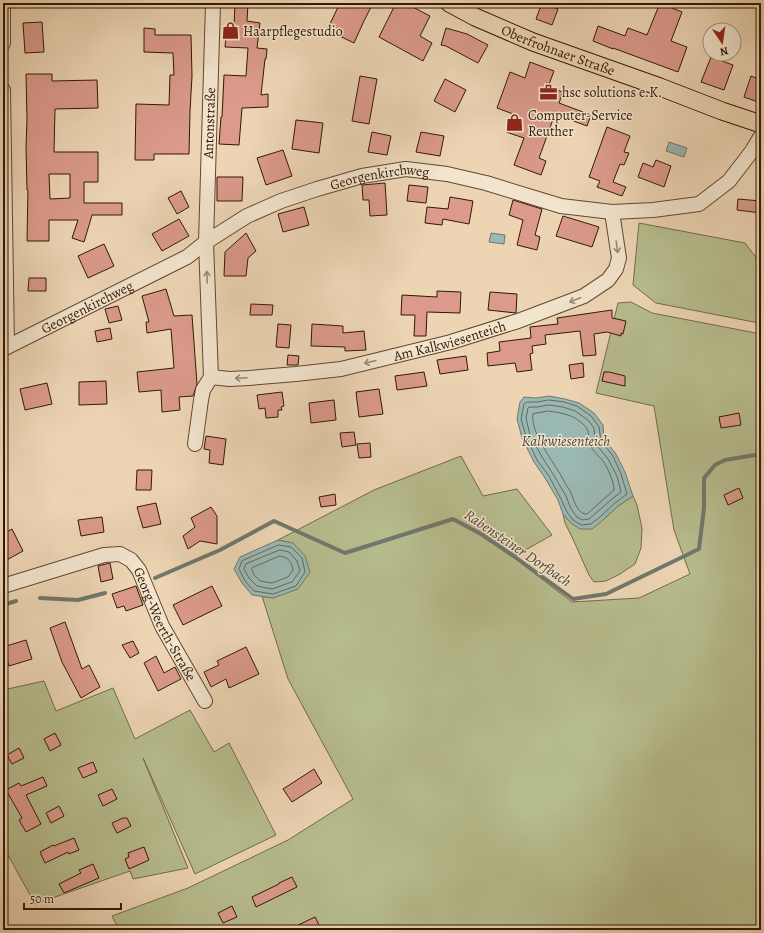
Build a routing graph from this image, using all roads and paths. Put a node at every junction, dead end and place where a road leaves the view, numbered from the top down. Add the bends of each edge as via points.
1 (3, 3) edge
2 (213, 3) edge
3 (449, 3) edge
4 (3, 43) edge
5 (3, 90) edge
6 (761, 124) edge
7 (761, 136) edge
8 (612, 212) junction
9 (206, 242) junction
10 (5, 348) edge
11 (211, 377) junction
12 (195, 444) dead end
13 (3, 586) edge
14 (205, 701) dead end

1 - 4 street
2 - 9 street, Antonstraße
3 - 6 main road, Oberfrohnaer Straße via 533,42
5 - 10 street
7 - 8 street, Georgenkirchweg via 730,181 699,204
8 - 9 street, Georgenkirchweg via 561,206 453,175 406,169 362,176 281,201 247,216
8 -> 11 street, Am Kalkwiesenteich via 619,258 616,269 608,280 584,296 518,321 341,369 249,378
9 - 10 street, Georgenkirchweg via 187,257
11 -> 9 street
11 - 12 street via 203,390
13 - 14 street, Georg-Weerth-Straße via 104,555 120,554 140,570 162,626

